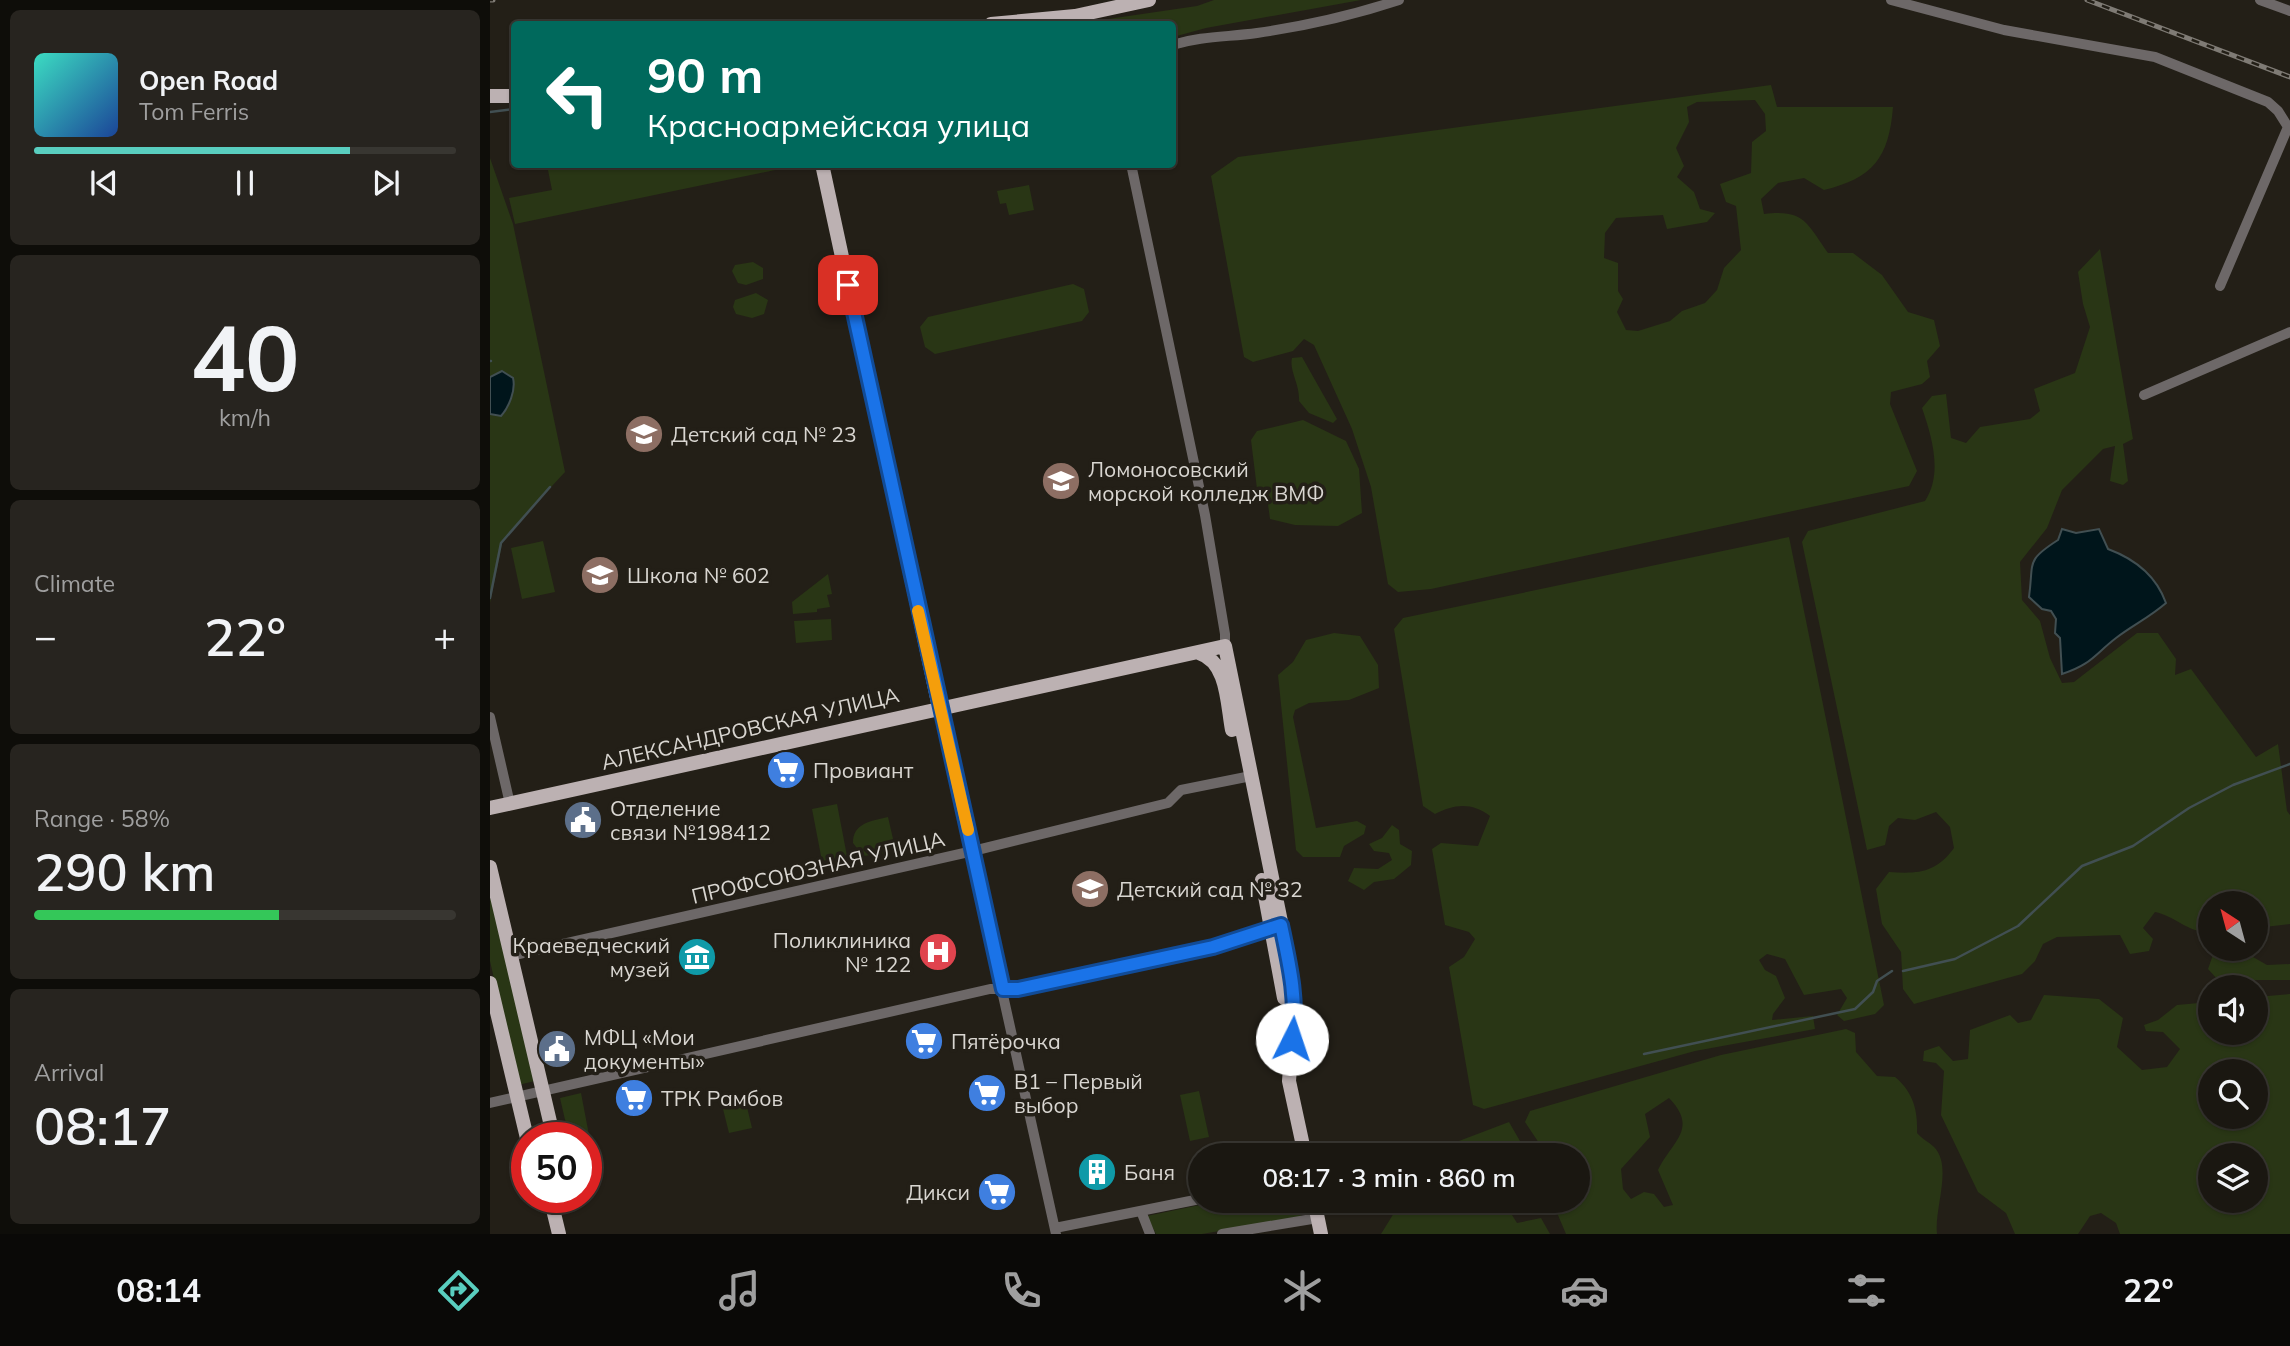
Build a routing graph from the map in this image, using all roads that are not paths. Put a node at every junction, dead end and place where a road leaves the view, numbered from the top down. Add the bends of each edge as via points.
1 (1149, 0) edge
2 (1399, 0) edge
3 (1891, 0) edge
4 (2260, 0) edge
5 (2290, 11) edge
6 (1022, 21) edge
7 (1176, 44) edge
8 (490, 88) edge
9 (511, 88) edge
10 (490, 96) edge
11 (511, 96) edge
12 (2289, 129) edge
13 (823, 168) edge
14 (1132, 168) edge
15 (2220, 286) dead end
16 (2290, 332) edge
17 (2144, 395) dead end
18 (1225, 646) junction
19 (1199, 653) junction
20 (1213, 660) junction
21 (939, 707) junction
22 (490, 717) edge
23 (1247, 777) junction
24 (510, 804) junction
25 (490, 808) edge
26 (973, 851) junction
27 (490, 867) edge
28 (1276, 927) junction
29 (510, 956) junction
30 (490, 983) edge
31 (1003, 989) junction
32 (542, 1091) junction
33 (516, 1097) junction
34 (490, 1103) edge
35 (523, 1122) edge
36 (547, 1122) edge
37 (1297, 1143) edge
38 (1302, 1143) edge
39 (1188, 1201) edge
40 (1141, 1211) junction
41 (554, 1213) edge
42 (1312, 1213) edge
43 (1314, 1213) edge
44 (1314, 1218) junction
45 (1055, 1231) edge
46 (559, 1234) edge
47 (1150, 1234) edge
48 (1222, 1234) edge
49 (1314, 1234) edge
50 (1321, 1234) edge

1 - 6 main road via 1075,16
2 - 7 street via 1299,25
3 - 12 street via 2004,30 2155,57 2268,103
4 - 5 street
8 - 9 main road
10 - 11 main road
12 - 15 street
13 - 21 main road
14 - 18 street via 1205,515
16 - 17 street
18 - 19 main road, АЛЕКСАНДРОВСКАЯ УЛИЦА
18 - 20 street
18 - 23 main road
19 - 20 main road
19 - 21 main road, АЛЕКСАНДРОВСКАЯ УЛИЦА
20 - 23 main road
21 - 24 main road, АЛЕКСАНДРОВСКАЯ УЛИЦА
21 - 26 street
22 - 24 street
23 - 26 street, ПРОФСОЮЗНАЯ УЛИЦА via 1181,790 1168,803
23 - 28 main road
24 - 25 main road, АЛЕКСАНДРОВСКАЯ УЛИЦА
26 - 29 street, ПРОФСОЮЗНАЯ УЛИЦА
26 - 31 street
27 - 29 main road
28 - 31 street via 1213,947
28 - 37 main road via 1285,1008 1282,1071
28 - 38 main road via 1294,1003 1289,1081
29 - 32 main road
30 - 33 main road
31 - 32 street
31 - 45 street
32 - 33 street
32 - 36 main road
33 - 34 street
33 - 35 main road
39 - 40 street
40 - 45 street
40 - 47 street
41 - 46 main road
42 - 44 main road
43 - 44 main road
44 - 48 street
44 - 49 main road
44 - 50 main road

